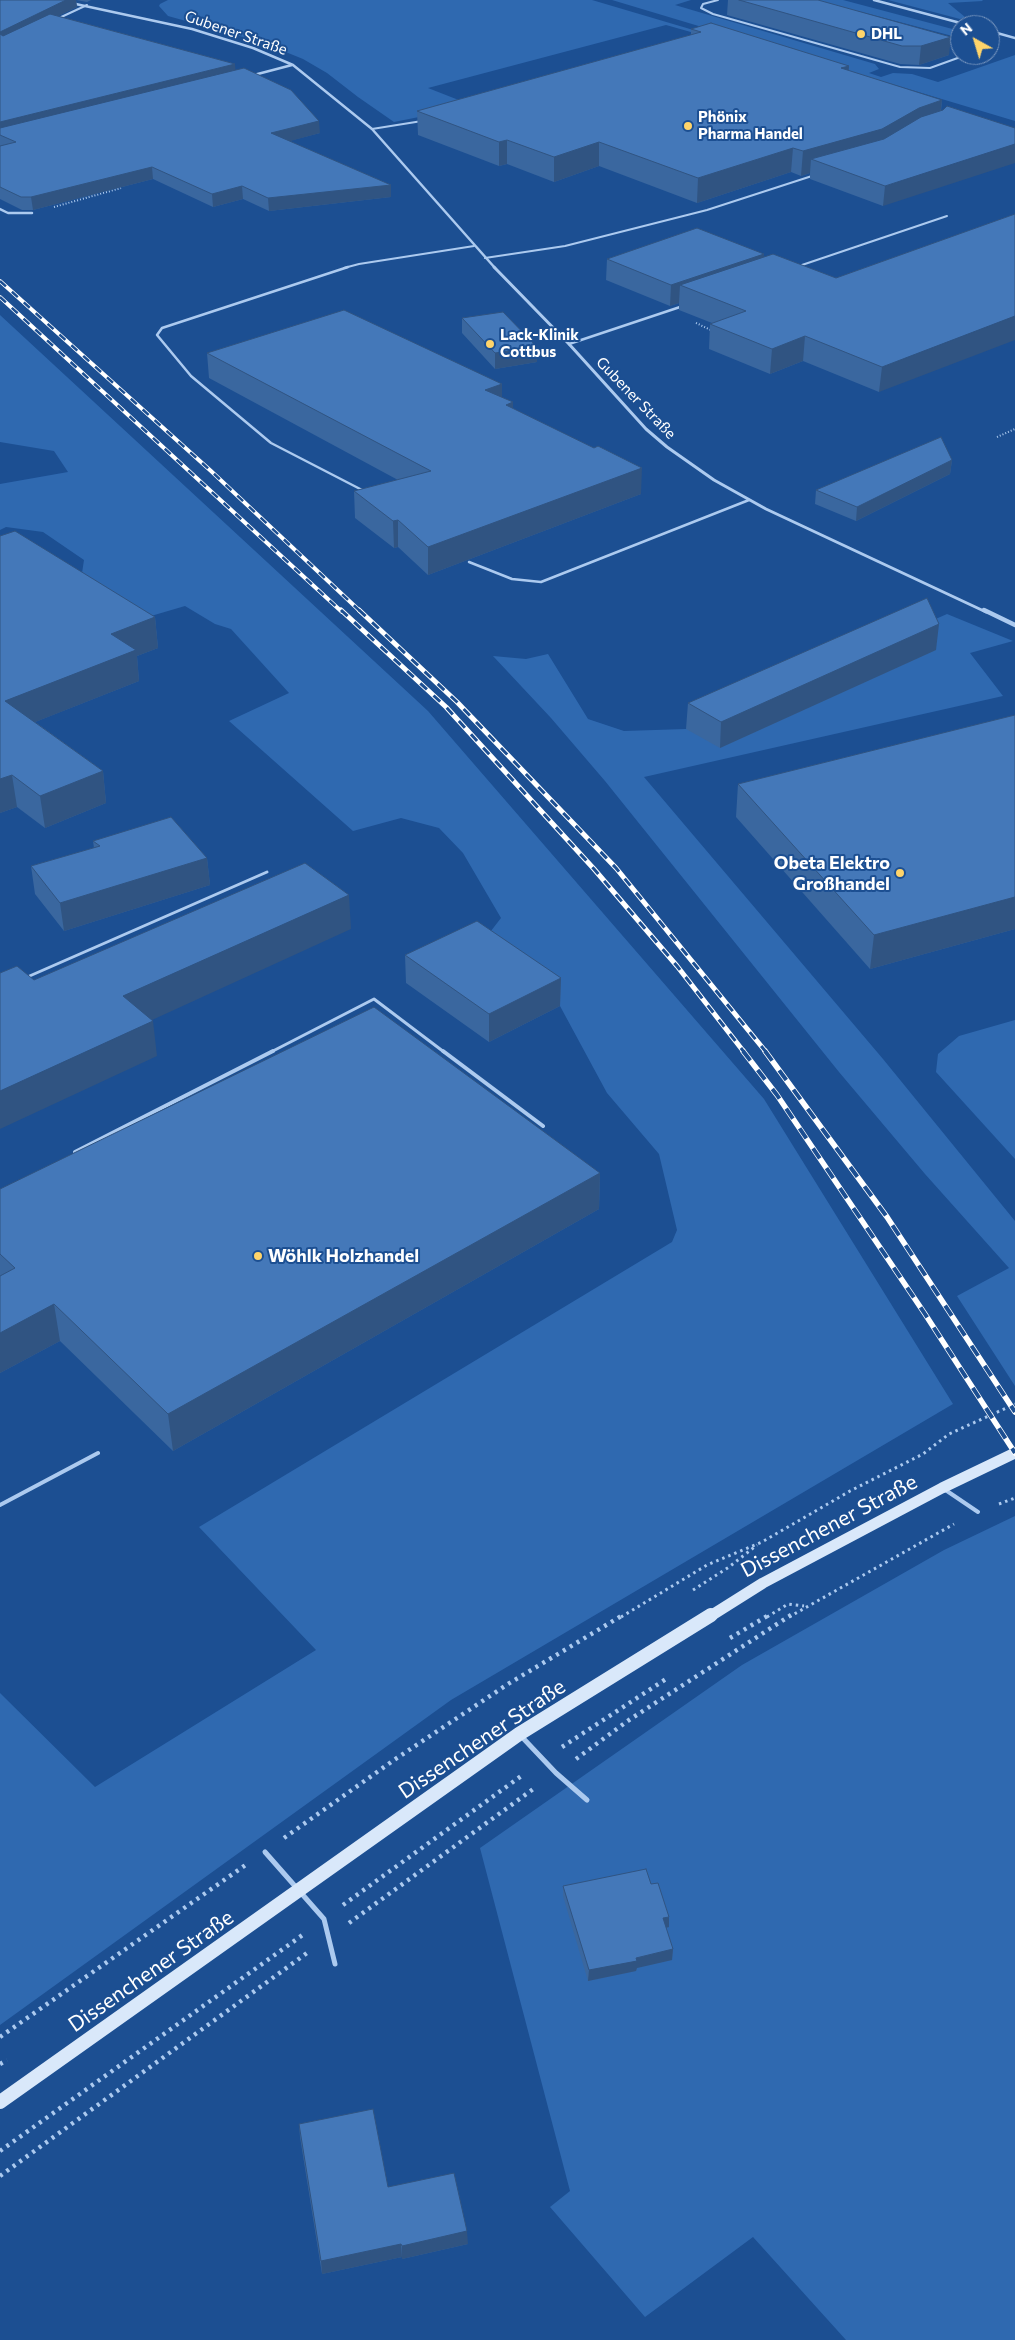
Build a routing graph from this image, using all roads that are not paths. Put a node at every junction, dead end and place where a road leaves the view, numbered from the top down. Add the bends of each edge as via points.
1 (718, 0) edge
2 (874, 0) edge
3 (70, 2) dead end
4 (87, 5) junction
5 (950, 20) edge
6 (53, 21) edge
7 (1000, 34) edge
8 (942, 37) edge
9 (1015, 38) edge
10 (950, 39) edge
11 (950, 61) edge
12 (293, 65) junction
13 (246, 76) edge
14 (430, 120) dead end
15 (372, 129) junction
16 (820, 173) edge
17 (0, 209) edge
18 (32, 213) edge
19 (948, 216) dead end
20 (474, 246) junction
21 (485, 258) junction
22 (798, 267) edge
23 (686, 305) edge
24 (570, 344) junction
25 (372, 496) edge
26 (750, 500) junction
27 (469, 562) edge
28 (1015, 625) edge
29 (266, 872) dead end
30 (18, 982) edge
31 (543, 1126) dead end
32 (70, 1155) edge
33 (98, 1453) dead end
34 (1015, 1453) edge
35 (942, 1488) junction
36 (0, 1505) edge
37 (978, 1512) road end
38 (519, 1734) junction
39 (587, 1800) dead end
40 (265, 1852) road end
41 (300, 1890) junction
42 (335, 1964) dead end
43 (0, 2102) edge

1 - 11 lane via 703,4 701,8 900,67 930,68
2 - 5 street
3 - 4 street, Gubener Straße
4 - 6 lane
4 - 12 street, Gubener Straße via 192,29 253,48
7 - 9 street
8 - 10 lane
12 - 13 street, Gubener Straße
12 - 15 street, Gubener Straße
14 - 15 lane
15 - 20 street, Gubener Straße
16 - 21 lane via 708,210 565,246
17 - 18 street via 8,213
19 - 22 lane
20 - 21 street, Gubener Straße
20 - 25 lane via 359,264 326,273 162,328 157,335 191,376 271,443
21 - 24 street, Gubener Straße
23 - 24 lane
24 - 26 street, Gubener Straße via 646,429 714,480
26 - 27 lane via 541,582 512,579
26 - 28 street, Gubener Straße
29 - 30 lane
31 - 32 lane via 374,999
33 - 36 lane
34 - 35 main road, Dissenchener Straße
35 - 37 lane
35 - 38 main road, Dissenchener Straße via 763,1583
38 - 39 lane
38 - 41 main road, Dissenchener Straße
40 - 41 lane
41 - 42 lane via 324,1919
41 - 43 main road, Dissenchener Straße

